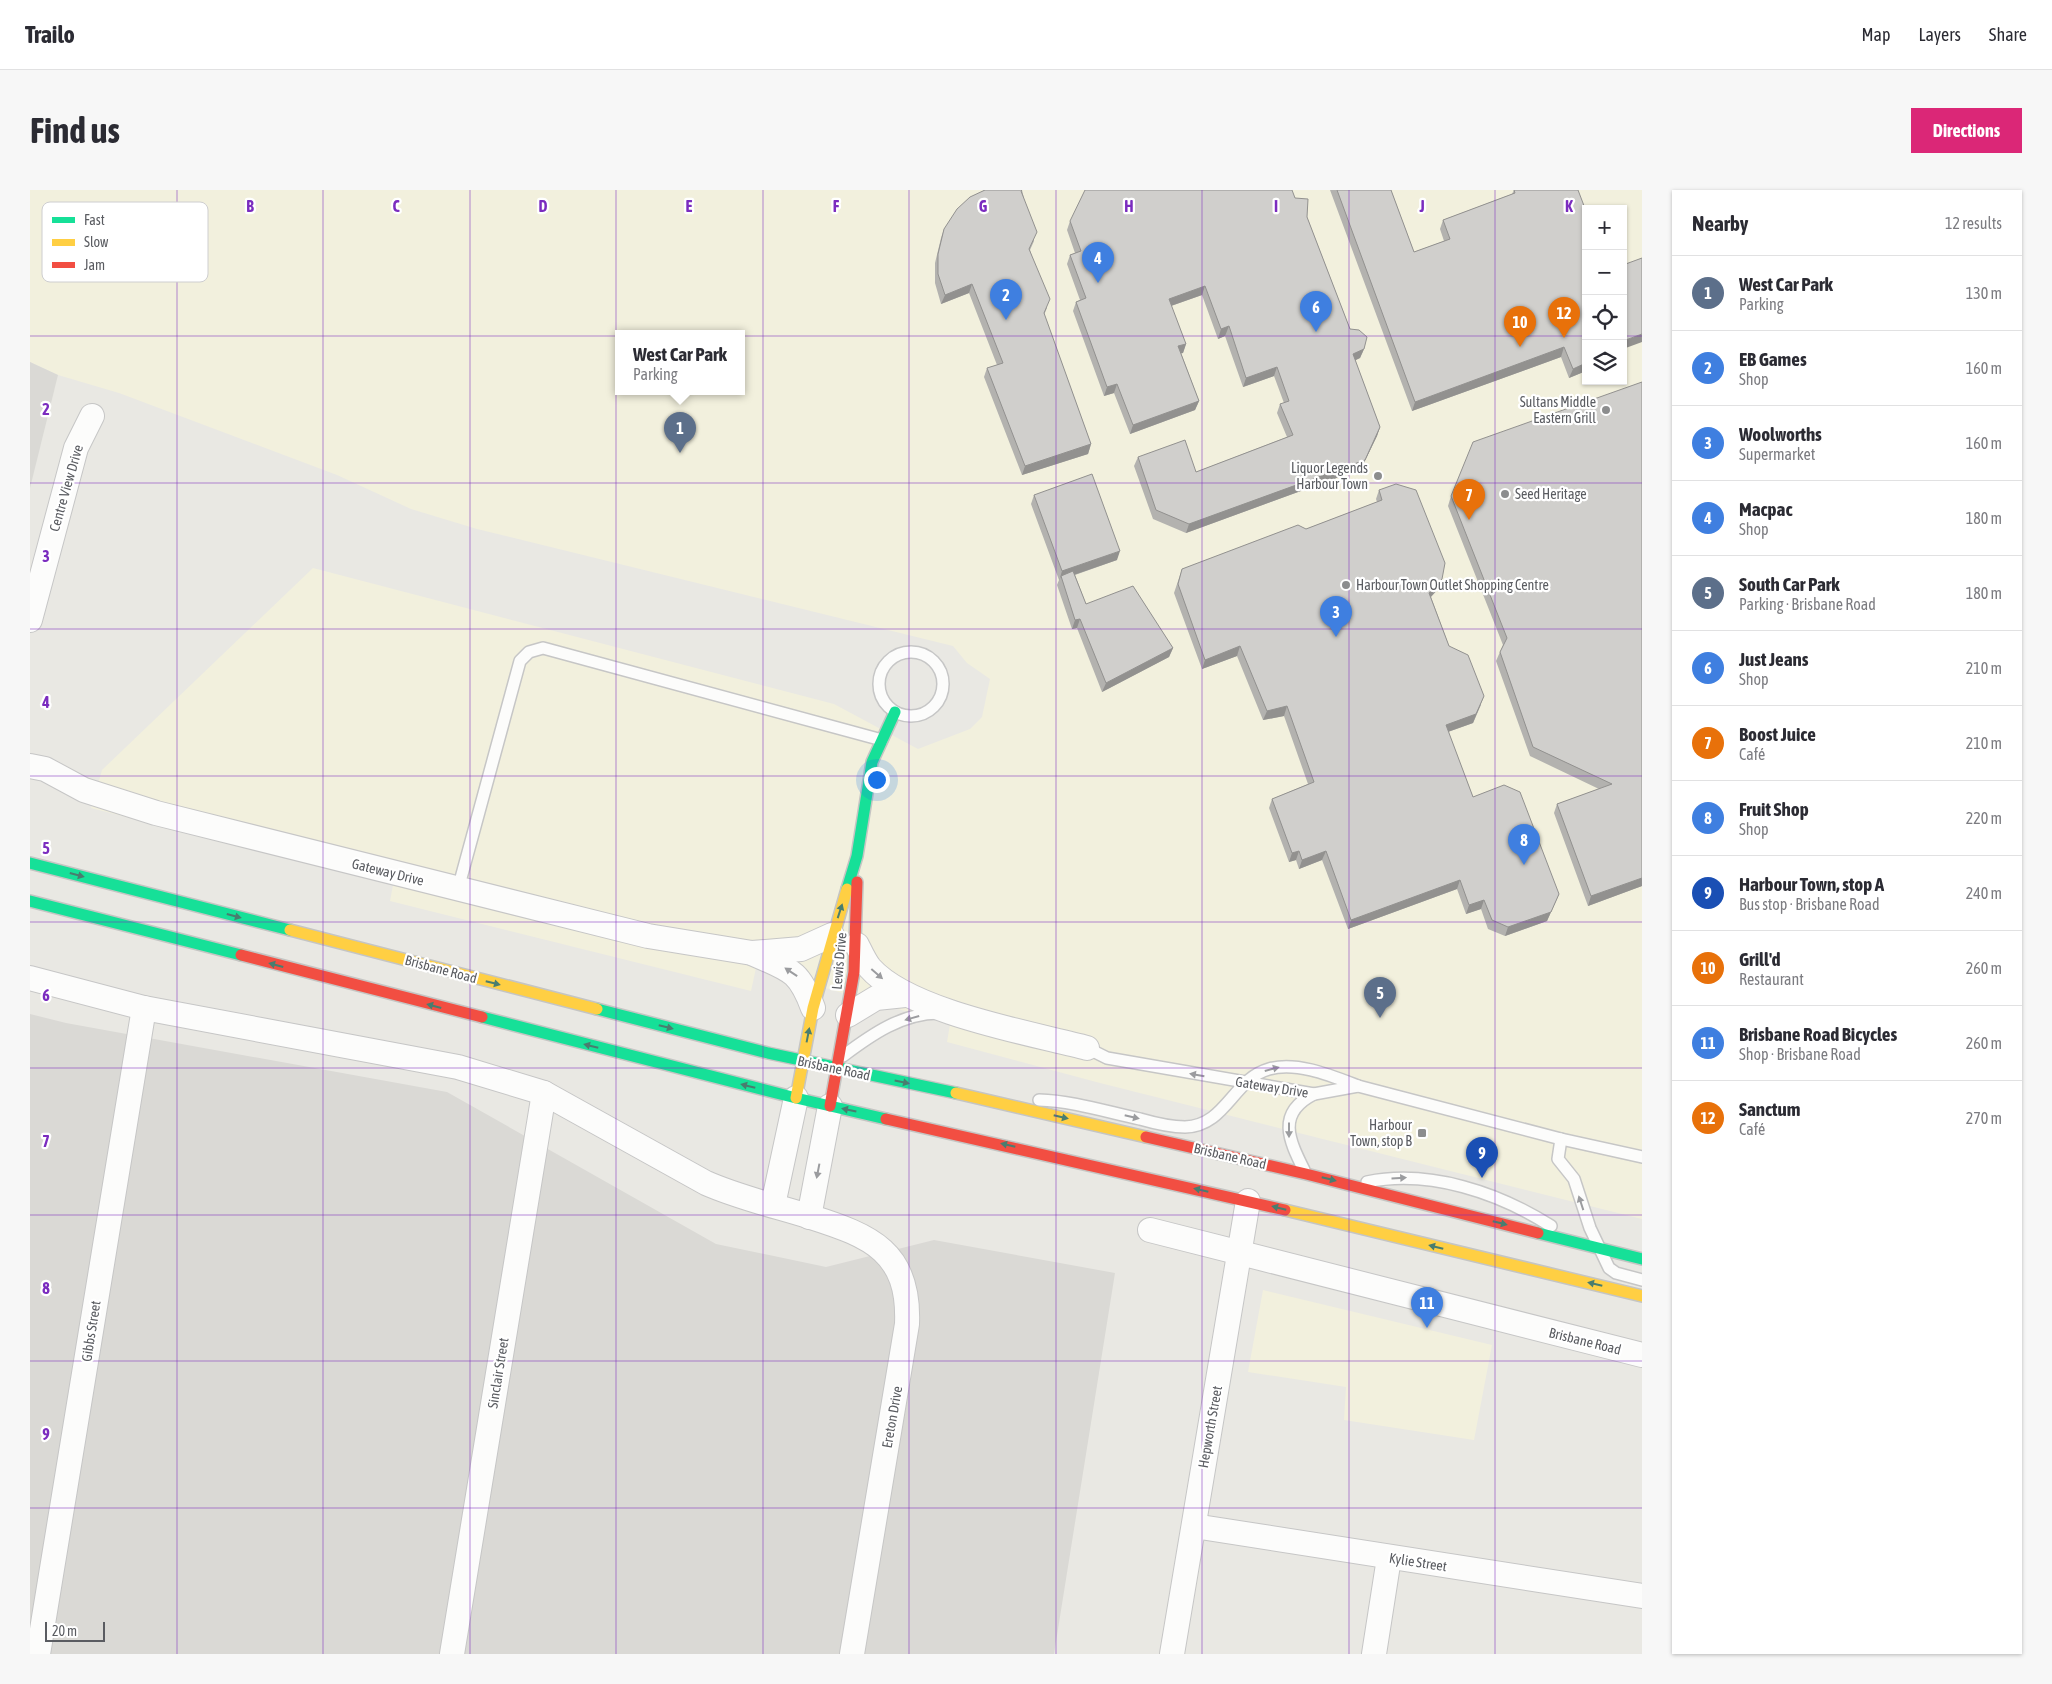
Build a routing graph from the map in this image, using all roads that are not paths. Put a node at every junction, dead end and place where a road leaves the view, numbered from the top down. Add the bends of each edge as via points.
1 (92, 416) dead end
2 (30, 620) edge
3 (895, 712) junction
4 (882, 740) junction
5 (30, 766) edge
6 (857, 856) junction
7 (30, 863) edge
8 (458, 889) junction
9 (30, 901) edge
10 (832, 935) junction
11 (857, 945) junction
12 (752, 953) junction
13 (30, 978) edge
14 (906, 995) junction
15 (144, 1008) junction
16 (813, 1008) junction
17 (848, 1014) junction
18 (960, 1014) junction
19 (1087, 1048) joint
20 (803, 1061) junction
21 (838, 1064) junction
22 (1245, 1084) junction
23 (1358, 1086) junction
24 (544, 1093) junction
25 (1314, 1094) junction
26 (796, 1098) junction
27 (997, 1102) junction
28 (830, 1106) junction
29 (1562, 1139) junction
30 (1642, 1157) edge
31 (1306, 1174) junction
32 (1351, 1185) junction
33 (1248, 1200) junction
34 (773, 1205) junction
35 (817, 1219) junction
36 (1150, 1230) dead end
37 (1575, 1242) junction
38 (1599, 1248) junction
39 (1240, 1252) junction
40 (1642, 1259) edge
41 (1642, 1280) edge
42 (1642, 1296) edge
43 (1642, 1354) edge
44 (1194, 1526) junction
45 (1389, 1558) junction
46 (1642, 1596) edge
47 (38, 1654) edge
48 (452, 1654) edge
49 (852, 1654) edge
50 (1172, 1654) edge
51 (1374, 1654) edge

1 - 2 street, Centre View Drive via 76,448
3 - 3 lane via 882,699 879,690 881,672 899,655 914,653 928,657 941,674 943,688 940,696 929,710 921,714
3 - 4 main road, Lewis Drive
4 - 6 main road, Lewis Drive via 872,762
4 - 8 lane via 543,648 529,652 520,661
5 - 8 street, Gateway Drive via 45,769 84,790 156,813
10 -> 6 main road, Lewis Drive
6 - 11 main road, Lewis Drive
7 -> 20 main road, Brisbane Road
8 - 12 street, Gateway Drive via 648,936
26 -> 9 main road
10 - 12 street, Gateway Drive via 801,949
10 - 16 main road, Lewis Drive
11 -> 14 street, Gateway Drive via 870,967
11 - 17 main road, Lewis Drive
16 -> 12 street, Gateway Drive via 800,978 792,971
13 - 15 street
14 - 17 street, Gateway Drive via 876,998
14 - 18 street, Gateway Drive
15 - 24 street via 458,1067
15 - 47 street, Gibbs Street
20 -> 16 main road, Lewis Drive
17 - 21 main road, Lewis Drive
18 - 19 street, Gateway Drive
18 -> 21 lane via 925,1014 894,1023
22 -> 19 lane, Gateway Drive via 1107,1058
20 - 21 main road, Brisbane Road
20 - 26 main road, Lewis Drive
21 -> 27 main road, Brisbane Road
21 - 28 main road, Lewis Drive
22 -> 23 lane via 1268,1069 1290,1066
22 - 25 lane, Gateway Drive
27 -> 22 lane via 1069,1103 1186,1127 1201,1125 1214,1118
23 - 25 lane, Gateway Drive
23 - 29 lane, Gateway Drive
24 - 34 street via 706,1183 731,1194
24 - 48 street, Sinclair Street
25 -> 31 lane via 1296,1106 1288,1126 1292,1147
26 - 28 main road
26 - 34 street
27 -> 31 main road, Brisbane Road
33 -> 28 main road
28 -> 35 street
29 - 30 lane, Gateway Drive
38 -> 29 lane via 1574,1179 1558,1159
31 -> 32 main road, Brisbane Road
32 -> 37 main road, Brisbane Road
32 -> 37 lane via 1406,1177 1445,1183 1520,1208
33 - 39 street, Hepworth Street
42 -> 33 main road
34 - 35 street
35 - 49 street, Ereton Drive via 854,1231 882,1249 901,1277 907,1295 907,1324
36 - 39 street, Brisbane Road
37 - 38 main road, Brisbane Road
38 - 40 main road, Brisbane Road
38 - 41 lane via 1609,1268
39 - 43 street, Brisbane Road
39 - 44 street, Hepworth Street
44 - 45 street, Kylie Street
44 - 50 street, Hepworth Street
45 - 46 street, Kylie Street
45 - 51 street

